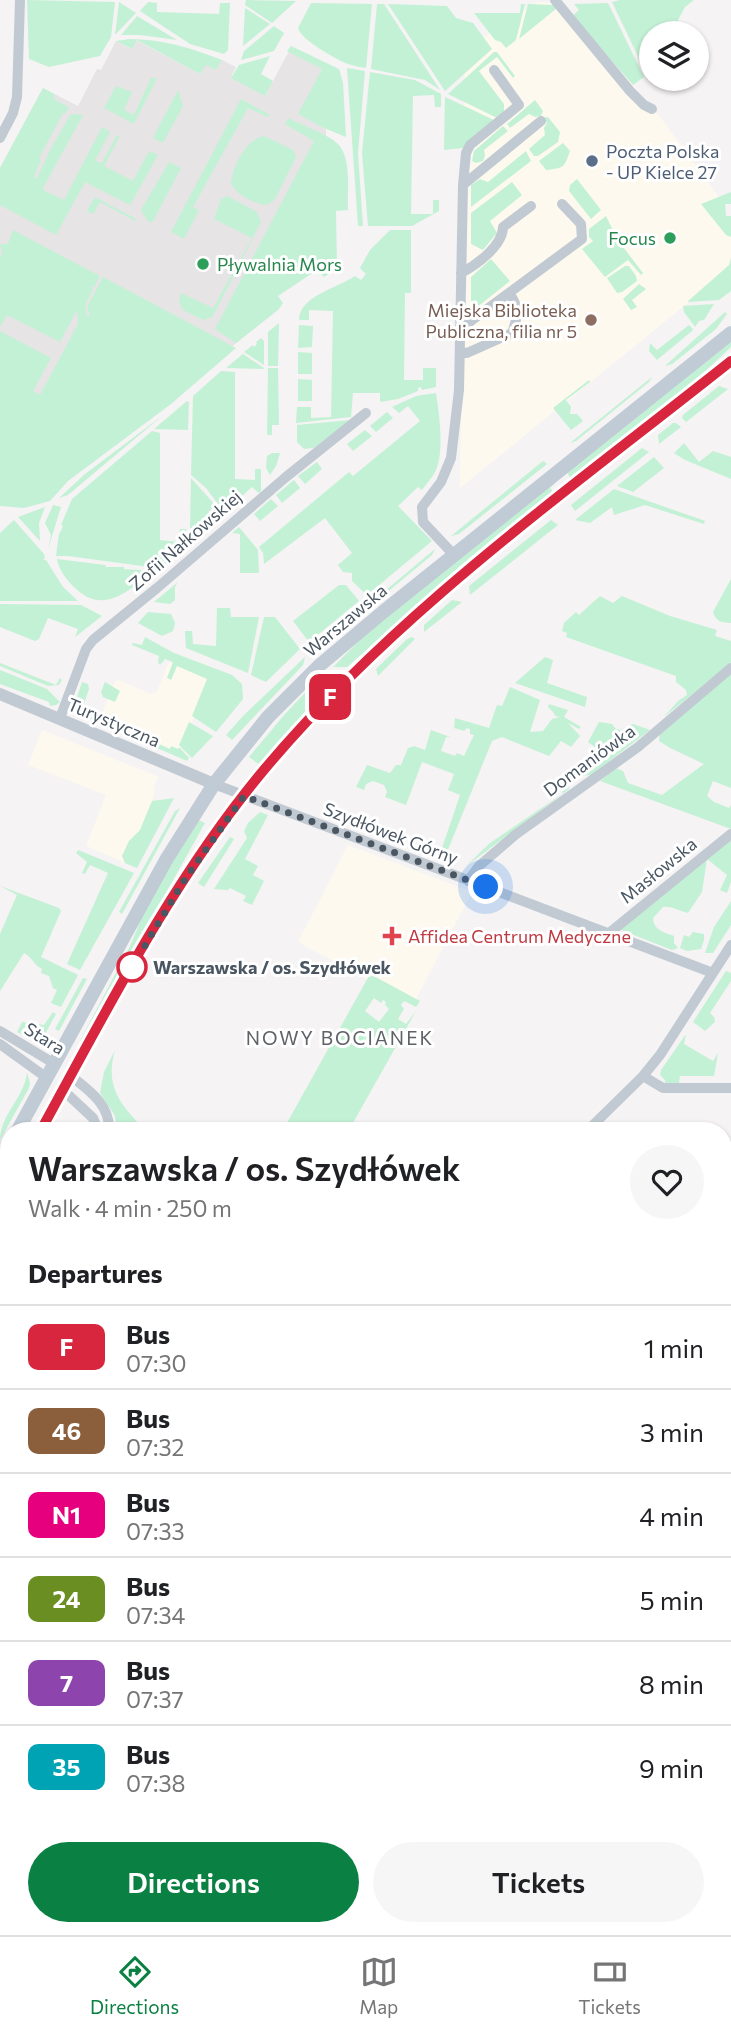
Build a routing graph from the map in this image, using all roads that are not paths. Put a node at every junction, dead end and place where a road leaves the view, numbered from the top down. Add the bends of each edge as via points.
1 (20, 0) edge
2 (555, 0) edge
3 (494, 70) dead end
4 (652, 109) dead end
5 (541, 121) dead end
6 (0, 138) edge
7 (463, 185) junction
8 (562, 204) dead end
9 (531, 206) dead end
10 (461, 272) junction
11 (509, 293) junction
12 (460, 329) junction
13 (731, 333) edge
14 (460, 352) junction
15 (731, 361) edge
16 (366, 414) dead end
17 (454, 555) junction
18 (731, 668) edge
19 (0, 694) edge
20 (60, 718) junction
21 (214, 783) junction
22 (244, 796) junction
23 (731, 834) edge
24 (468, 881) junction
25 (608, 934) junction
26 (731, 945) edge
27 (713, 973) junction
28 (0, 1031) edge
29 (0, 1044) edge
30 (55, 1064) junction
31 (71, 1076) junction
32 (643, 1076) junction
33 (47, 1078) junction
34 (731, 1088) edge
35 (63, 1090) junction
36 (22, 1122) edge
37 (45, 1122) edge
38 (94, 1122) edge
39 (109, 1122) edge
40 (596, 1122) edge

1 - 6 street via 17,97
2 - 4 street via 630,91
3 - 7 street via 519,105 470,145
5 - 7 street
7 - 10 street
8 - 11 street via 580,224 582,239
9 - 10 street via 503,227 503,235 486,254
10 - 12 street
11 - 12 street
11 - 14 street via 519,313 512,333
12 - 14 street
13 - 17 main road, Warszawska
14 - 17 street via 451,458 441,482 422,507 424,522
15 - 22 main road via 405,625 326,702
16 - 20 street, Zofii Nałkowskiej via 93,640
17 - 21 main road, Warszawska via 320,665 268,717
18 - 24 street, Domaniówka via 638,747 515,835
19 - 20 street, Turystyczna
20 - 21 street, Turystyczna
21 - 22 street, Szydłówek Górny
21 - 30 main road, Warszawska via 166,860
22 - 24 street, Szydłówek Górny
22 - 31 main road via 185,879
23 - 25 street, Masłowska
24 - 25 street, Szydłówek Górny
25 - 27 street, Szydłówek Górny
26 - 27 street
27 - 32 street
28 - 30 street, Stara
29 - 33 street, Stara
30 - 31 street, Stara
30 - 33 main road, Warszawska
31 - 35 main road
31 - 39 street via 101,1102
32 - 34 street via 666,1088
32 - 40 street
33 - 35 street
33 - 36 main road, Warszawska
35 - 37 main road
35 - 38 street

